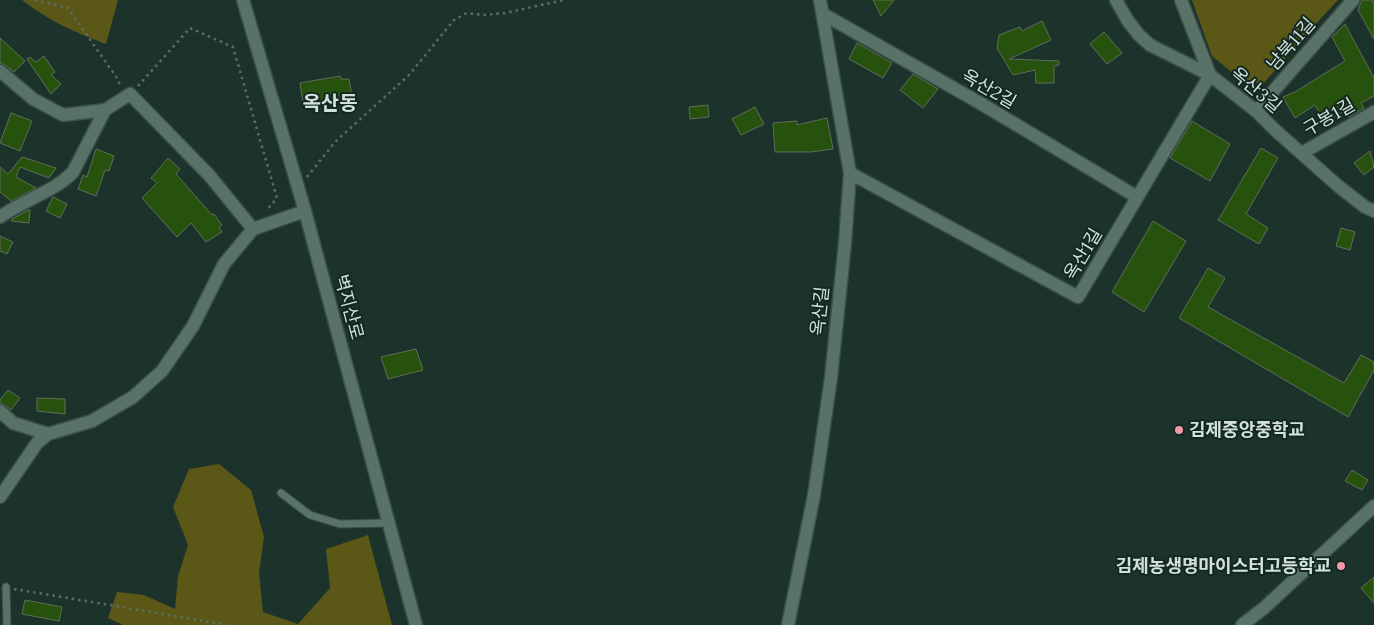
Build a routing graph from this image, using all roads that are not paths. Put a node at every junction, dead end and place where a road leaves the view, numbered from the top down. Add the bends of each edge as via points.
1 (243, 0) edge
2 (820, 0) edge
3 (1116, 0) edge
4 (1181, 0) edge
5 (1352, 0) edge
6 (822, 14) junction
7 (0, 71) edge
8 (1210, 75) junction
9 (105, 110) junction
10 (1256, 110) junction
11 (1374, 112) edge
12 (1302, 153) junction
13 (850, 173) junction
14 (1137, 197) junction
15 (305, 211) junction
16 (1374, 211) edge
17 (0, 217) edge
18 (253, 229) junction
19 (0, 411) edge
20 (48, 434) junction
21 (281, 493) dead end
22 (0, 497) edge
23 (1374, 506) edge
24 (389, 523) junction
25 (6, 587) road end
26 (7, 625) edge
27 (416, 625) edge
28 (788, 625) edge
29 (1243, 625) edge

1 - 15 street, 벽지산로
2 - 6 street, 옥산길
3 - 8 street, 옥산3길 via 1128,22 1150,45
4 - 8 street
5 - 10 street, 남북11길
6 - 13 street, 옥산길
6 - 14 street, 옥산2길
7 - 9 street via 33,99 63,115
8 - 10 street, 옥산3길
8 - 14 street, 옥산1길
9 - 17 street via 67,179
9 - 18 street via 125,97 209,174
10 - 12 street, 옥산3길
11 - 12 street, 구봉1길
12 - 16 street, 옥산3길 via 1351,196
13 - 14 street, 옥산1길 via 1078,297
13 - 28 street, 옥산길 via 827,407 814,495
15 - 18 street
15 - 24 street, 벽지산로
18 - 20 street via 224,264 193,326 162,372 133,397 92,421
19 - 20 street via 13,423
20 - 22 street via 37,443
21 - 24 lane via 310,515 340,524
23 - 29 street
24 - 27 street, 벽지산로
25 - 26 lane

